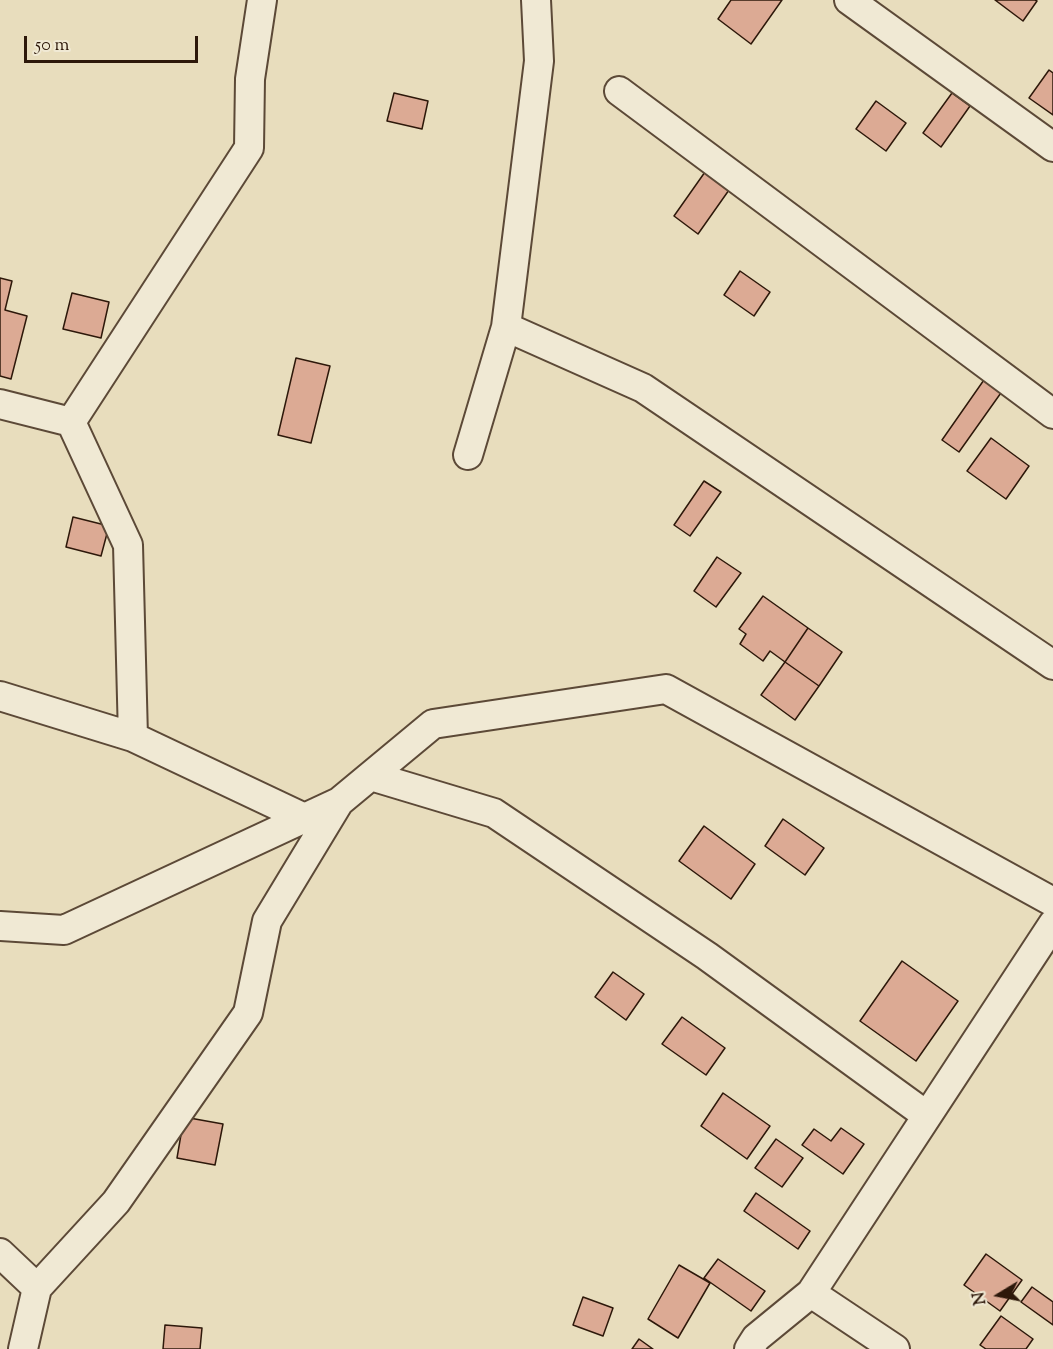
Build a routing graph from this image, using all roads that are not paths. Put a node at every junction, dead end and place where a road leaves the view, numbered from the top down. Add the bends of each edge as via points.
1 (262, 0) edge
2 (536, 0) edge
3 (849, 0) edge
4 (619, 91) dead end
5 (1053, 147) edge
6 (506, 327) junction
7 (0, 404) edge
8 (1053, 414) edge
9 (71, 422) junction
10 (468, 455) dead end
11 (1053, 665) edge
12 (0, 696) edge
13 (133, 737) junction
14 (370, 776) junction
15 (314, 823) junction
16 (1053, 902) edge
17 (1053, 924) edge
18 (0, 926) edge
19 (926, 1115) junction
20 (0, 1253) edge
21 (37, 1288) junction
22 (811, 1293) junction
23 (22, 1349) edge
24 (749, 1349) edge
25 (895, 1349) edge

1 - 9 street via 250,79 249,148
2 - 6 street via 539,61
3 - 5 street
4 - 8 street
6 - 10 street
6 - 11 street via 643,388
7 - 9 street
9 - 13 street via 128,545
12 - 13 street
13 - 15 street
14 - 15 street
14 - 16 street via 433,724 666,689
14 - 19 street via 494,813 707,956
15 - 18 street via 64,930
15 - 21 street via 267,921 248,1012 116,1202
17 - 19 street
19 - 22 street
20 - 21 street
21 - 23 street
22 - 24 street via 756,1338
22 - 25 street

